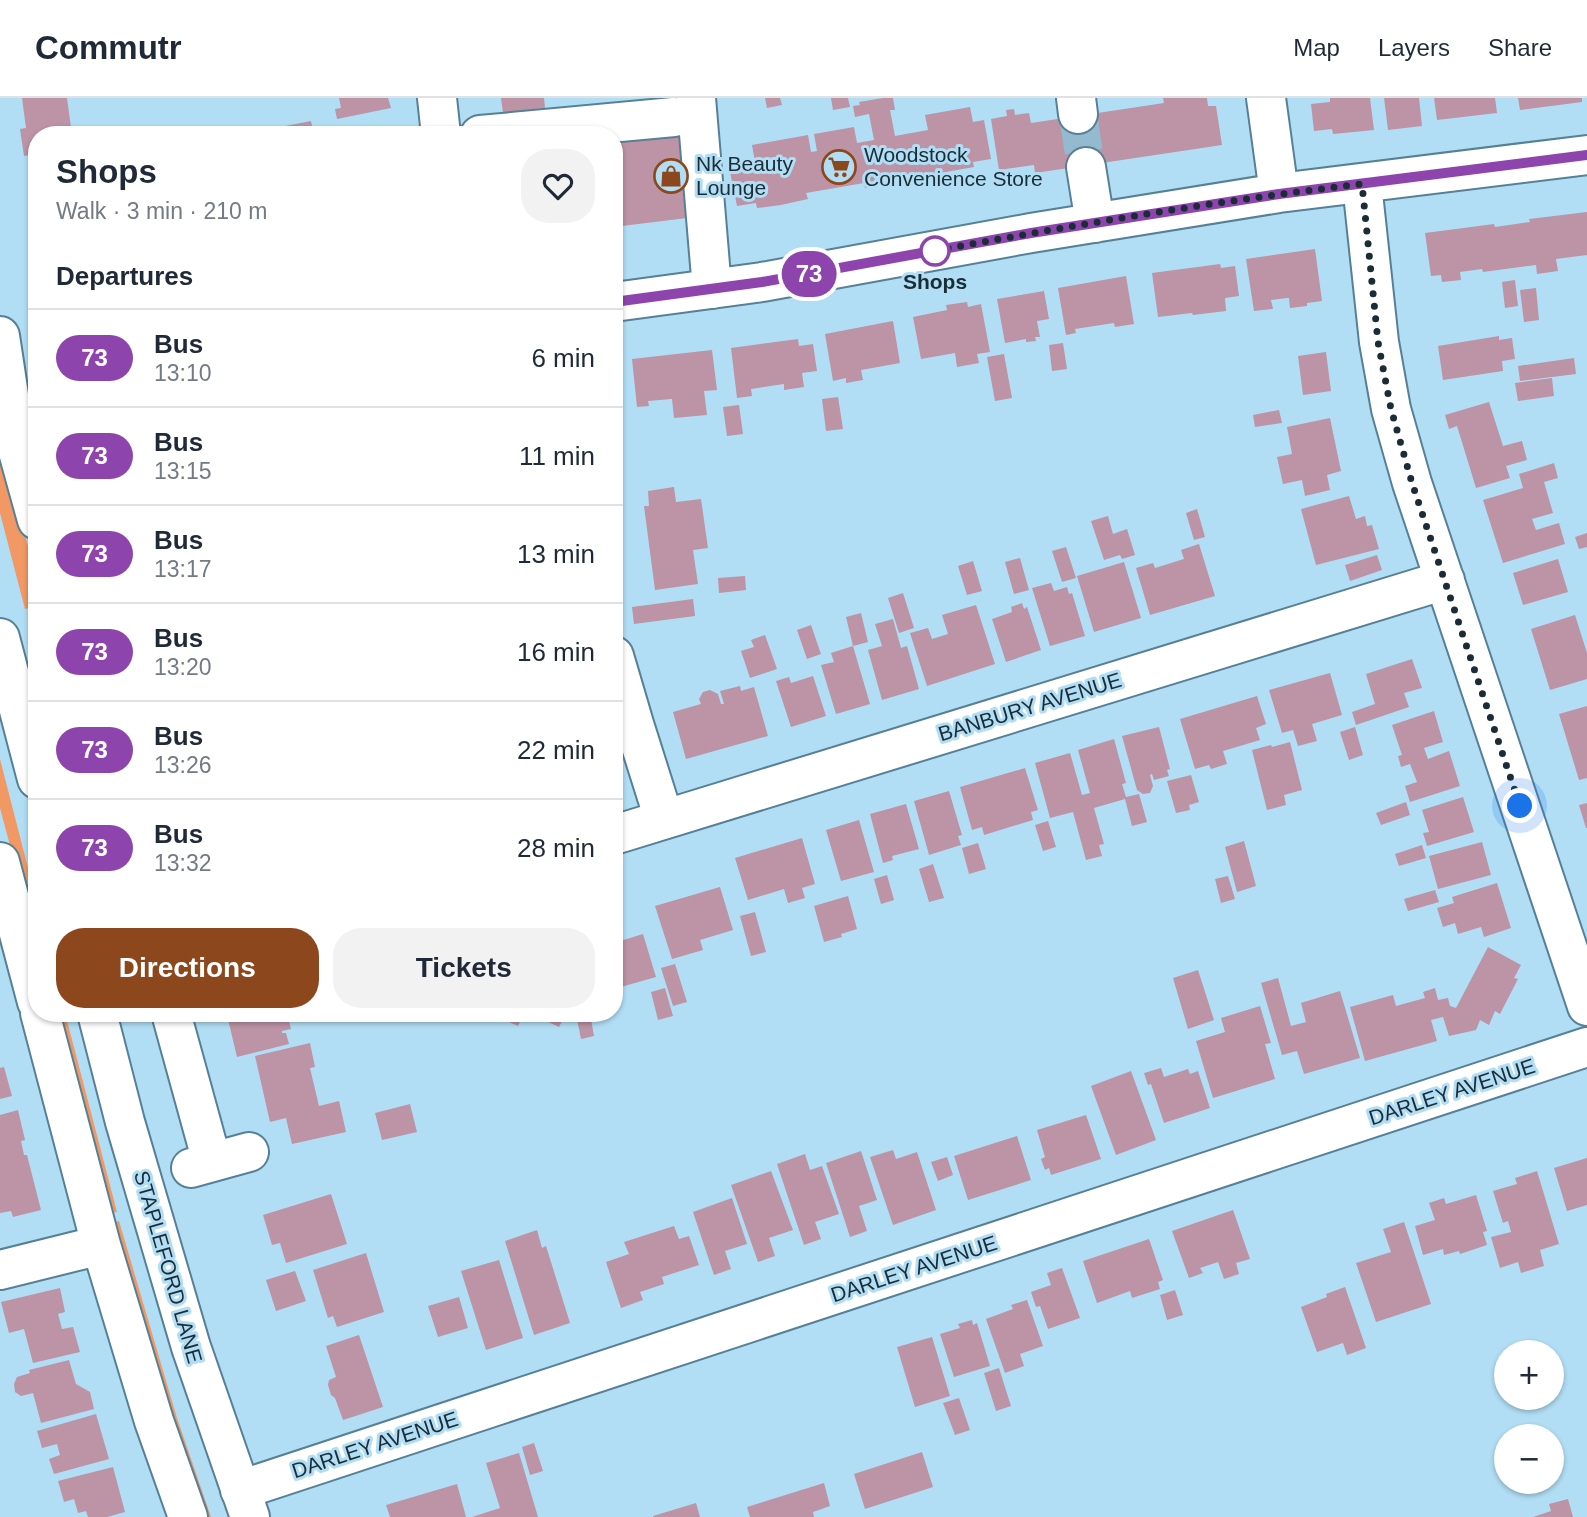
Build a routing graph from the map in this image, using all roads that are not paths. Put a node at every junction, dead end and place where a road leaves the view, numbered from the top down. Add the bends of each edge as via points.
1 (437, 98) edge
2 (1266, 98) edge
3 (685, 107) edge
4 (440, 126) edge
5 (546, 126) edge
6 (1587, 155) edge
7 (1086, 167) tunnel mouth
8 (1362, 184) junction
9 (1279, 194) junction
10 (1095, 223) junction
11 (712, 289) junction
12 (623, 301) edge
13 (0, 336) edge
14 (16, 403) edge
15 (28, 488) edge
16 (1445, 580) junction
17 (0, 638) edge
18 (623, 687) edge
19 (28, 745) edge
20 (664, 819) junction
21 (623, 832) edge
22 (0, 862) edge
23 (28, 968) edge
24 (1587, 1006) edge
25 (42, 1022) edge
26 (99, 1022) edge
27 (173, 1022) edge
28 (1587, 1047) edge
29 (249, 1152) dead end
30 (101, 1245) junction
31 (0, 1270) edge
32 (245, 1503) edge
33 (188, 1517) edge

1 - 4 street
2 - 9 street
3 - 5 street
3 - 11 street
6 - 8 street
7 - 10 street
8 - 9 street
8 - 16 street via 1378,342 1391,409
9 - 10 street
10 - 11 street
11 - 12 street
13 - 14 street
14 - 15 street via 17,448
16 - 20 street, BANBURY AVENUE
16 - 24 street
17 - 19 street
18 - 20 street
20 - 21 street, BANBURY AVENUE
22 - 23 street
25 - 30 street
26 - 32 street, STAPLEFORD LANE via 191,1347
27 - 29 street via 202,1165
28 - 32 street, DARLEY AVENUE
30 - 31 street
30 - 33 street

